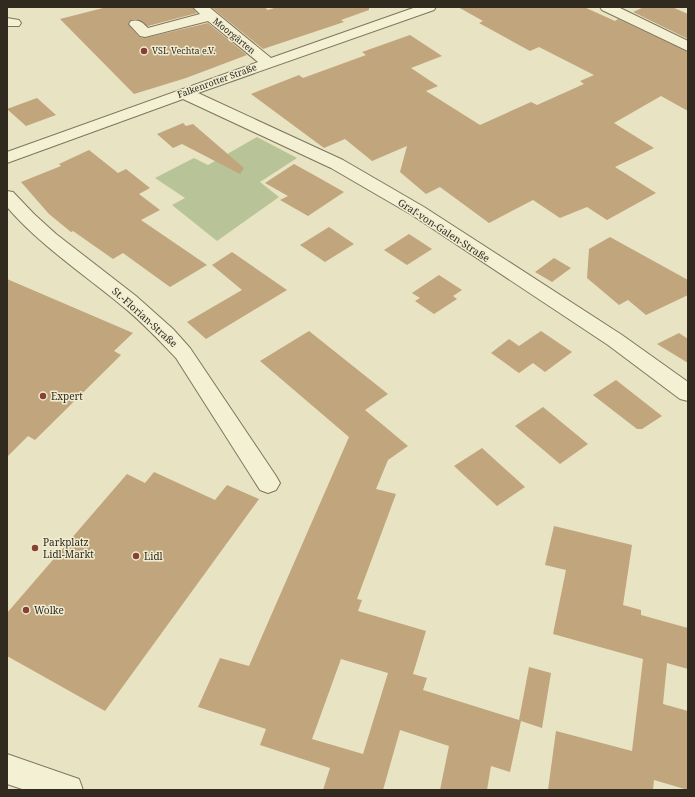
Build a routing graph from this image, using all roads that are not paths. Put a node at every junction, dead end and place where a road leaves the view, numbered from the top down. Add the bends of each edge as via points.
1 (429, 7) edge
2 (607, 7) edge
3 (205, 11) edge
4 (136, 24) dead end
5 (688, 47) edge
6 (268, 63) junction
7 (184, 93) junction
8 (7, 158) edge
9 (7, 196) edge
10 (688, 393) edge
11 (268, 483) dead end
12 (7, 769) edge
13 (37, 785) edge
14 (68, 790) edge

1 - 6 street, Falkenrotter Straße
2 - 5 street
3 - 4 street via 145,32
3 - 6 street, Moorgärten
6 - 7 street, Falkenrotter Straße
7 - 8 street, Falkenrotter Straße
7 - 10 street, Graf-von-Galen-Straße via 336,164 418,211 622,345
9 - 11 street, St.-Florian-Straße via 30,221 171,339
12 - 13 street
13 - 14 street

